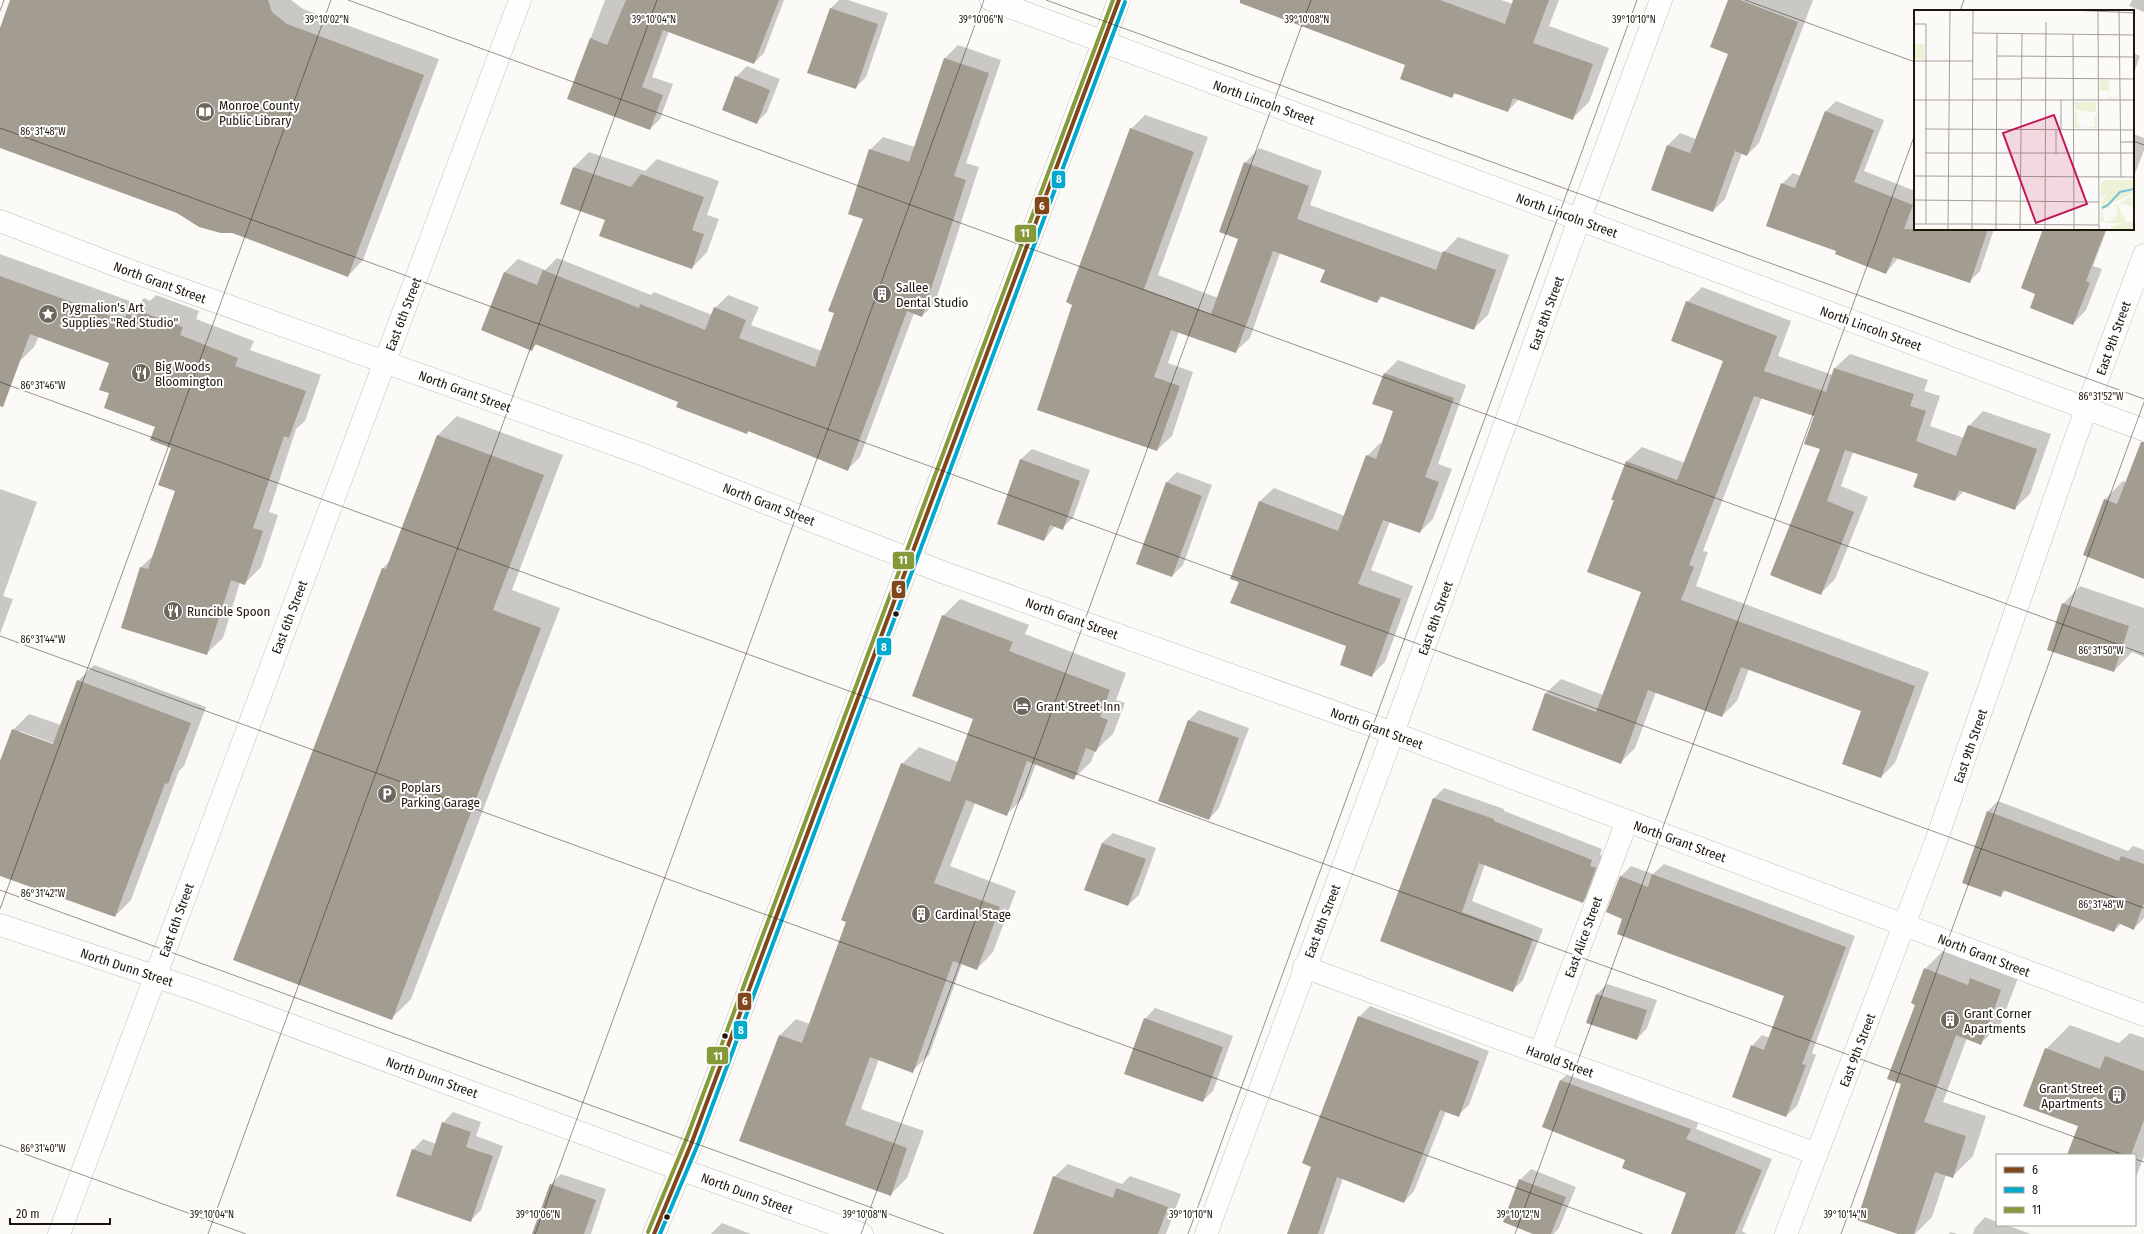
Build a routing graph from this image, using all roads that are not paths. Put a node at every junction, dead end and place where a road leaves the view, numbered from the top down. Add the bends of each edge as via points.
1 (520, 0) edge
2 (991, 0) edge
3 (1119, 0) edge
4 (1661, 0) edge
5 (1103, 42) junction
6 (1579, 220) junction
7 (0, 221) edge
8 (2144, 255) edge
9 (384, 362) junction
10 (2087, 408) junction
11 (2144, 430) edge
12 (911, 559) junction
13 (1393, 733) junction
14 (1627, 822) junction
15 (0, 925) edge
16 (1905, 925) junction
17 (1304, 967) junction
18 (155, 977) junction
19 (2144, 1015) edge
20 (1540, 1053) junction
21 (1817, 1154) junction
22 (680, 1170) junction
23 (58, 1234) edge
24 (654, 1234) edge
25 (862, 1234) edge
26 (1206, 1234) edge
27 (1786, 1234) edge

1 - 9 street, East 6th Street
2 - 5 street, North Lincoln Street
3 - 5 street
4 - 6 street, East 8th Street
5 - 6 street, North Lincoln Street
5 - 12 street
6 - 10 street, North Lincoln Street
6 - 13 street, East 8th Street
7 - 9 street, North Grant Street
8 - 10 street, East 9th Street
9 - 12 street, North Grant Street via 641,454
9 - 18 street, East 6th Street
10 - 11 street, North Lincoln Street
10 - 16 street, East 9th Street
12 - 13 street, North Grant Street
12 - 22 street
13 - 14 street, North Grant Street
13 - 17 street, East 8th Street
14 - 16 street, North Grant Street
14 - 20 street, East Alice Street
15 - 18 street, North Dunn Street
16 - 19 street, North Grant Street
16 - 21 street, East 9th Street
17 - 20 street, Harold Street
17 - 26 street, East 8th Street
18 - 22 street, North Dunn Street via 409,1068
18 - 23 street, East 6th Street
20 - 21 street, Harold Street
21 - 27 street, East 9th Street
22 - 24 street
22 - 25 street, North Dunn Street

